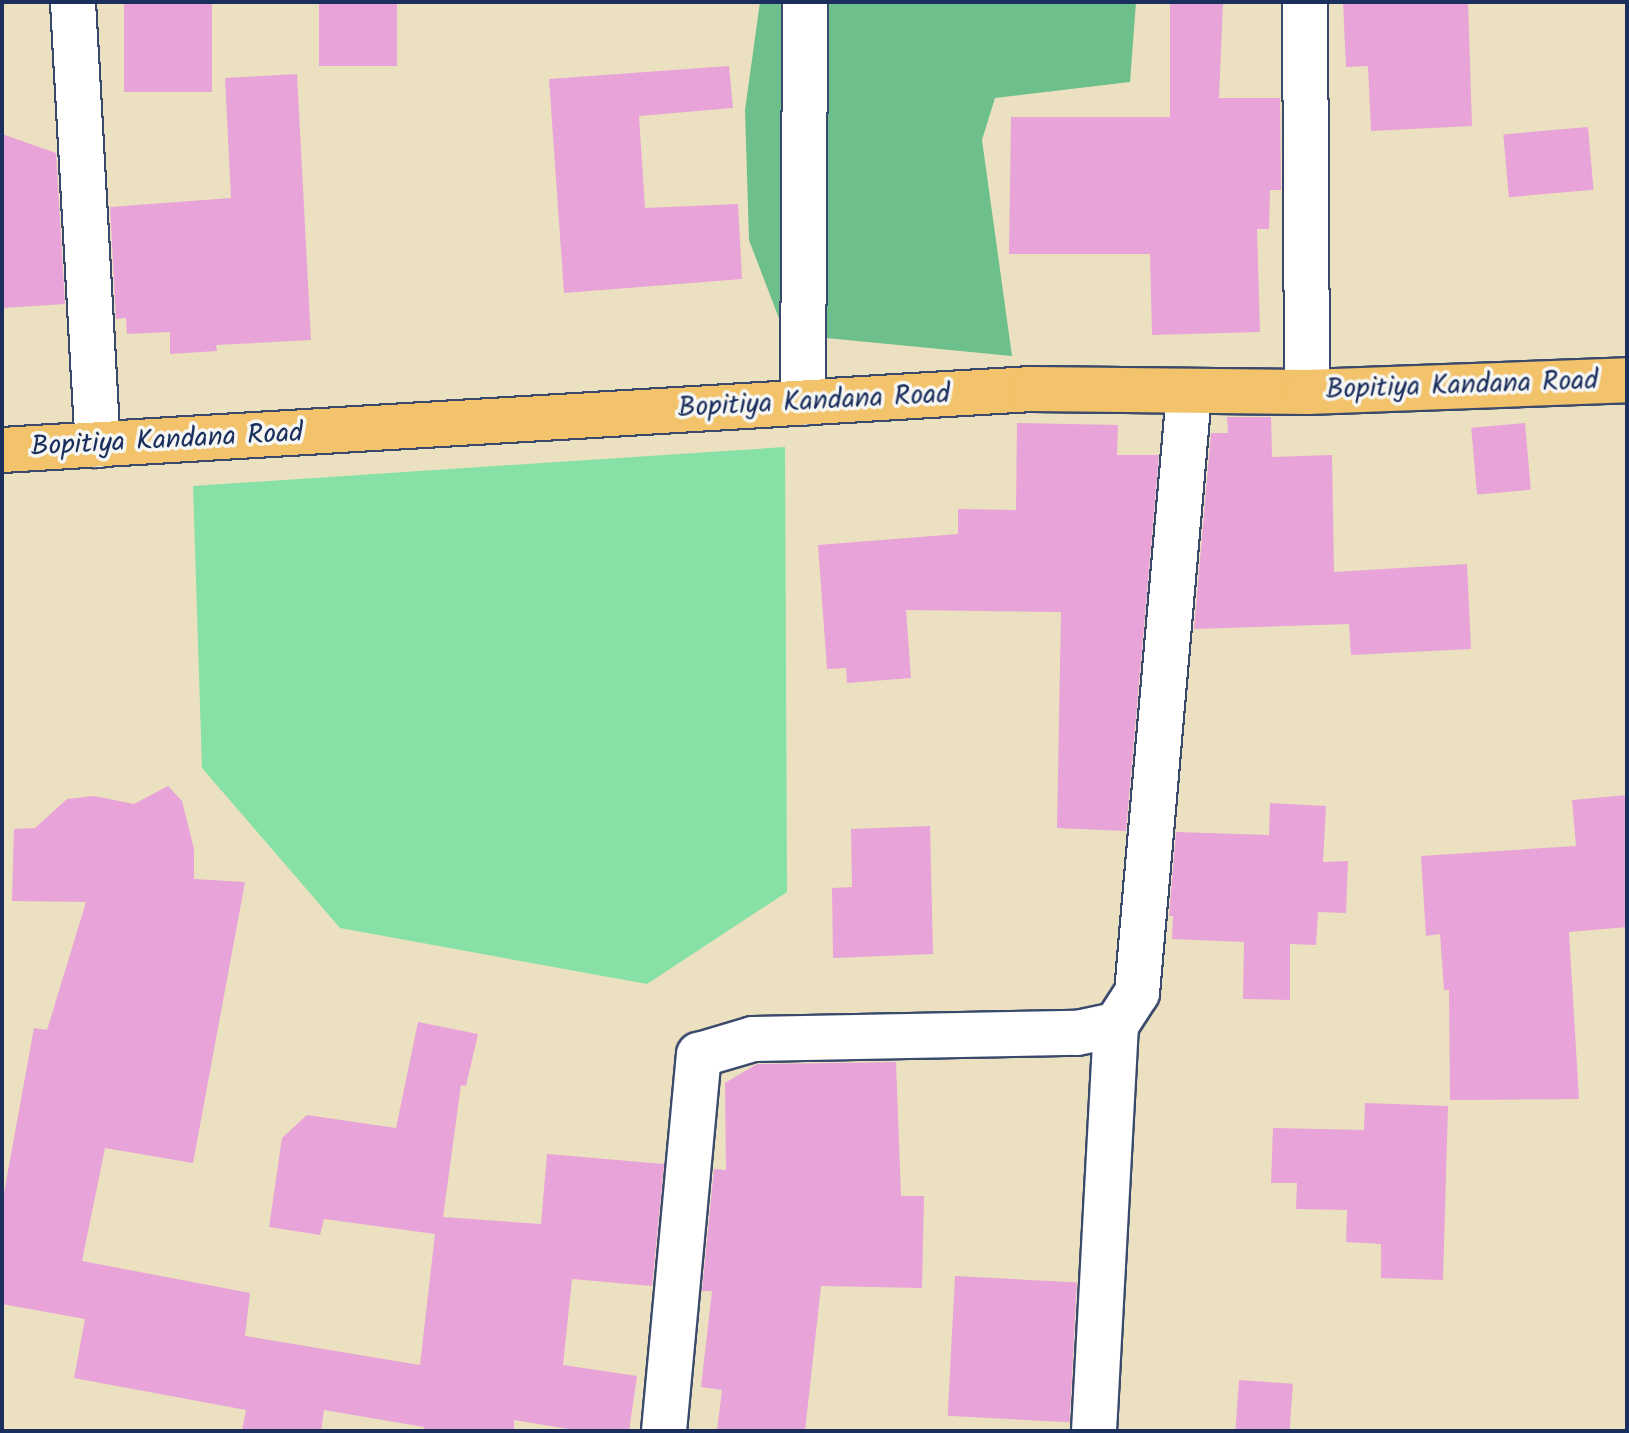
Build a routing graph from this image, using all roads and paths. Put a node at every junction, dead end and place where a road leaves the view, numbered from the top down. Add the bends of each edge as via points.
1 (73, 2) edge
2 (805, 2) edge
3 (1305, 2) edge
4 (1627, 380) edge
5 (1307, 392) junction
6 (1189, 394) junction
7 (803, 403) junction
8 (98, 445) junction
9 (2, 450) edge
10 (1116, 1025) junction
11 (664, 1431) edge
12 (1094, 1431) edge

1 - 8 street
2 - 7 street
3 - 5 street
4 - 5 main road, Bopitiya Kandana Road
5 - 6 main road, Bopitiya Kandana Road
6 - 7 main road, Bopitiya Kandana Road via 1032,389
6 - 10 street via 1137,993
7 - 8 main road, Bopitiya Kandana Road
8 - 9 main road, Bopitiya Kandana Road
10 - 11 street via 1077,1033 753,1039 699,1055
10 - 12 street

